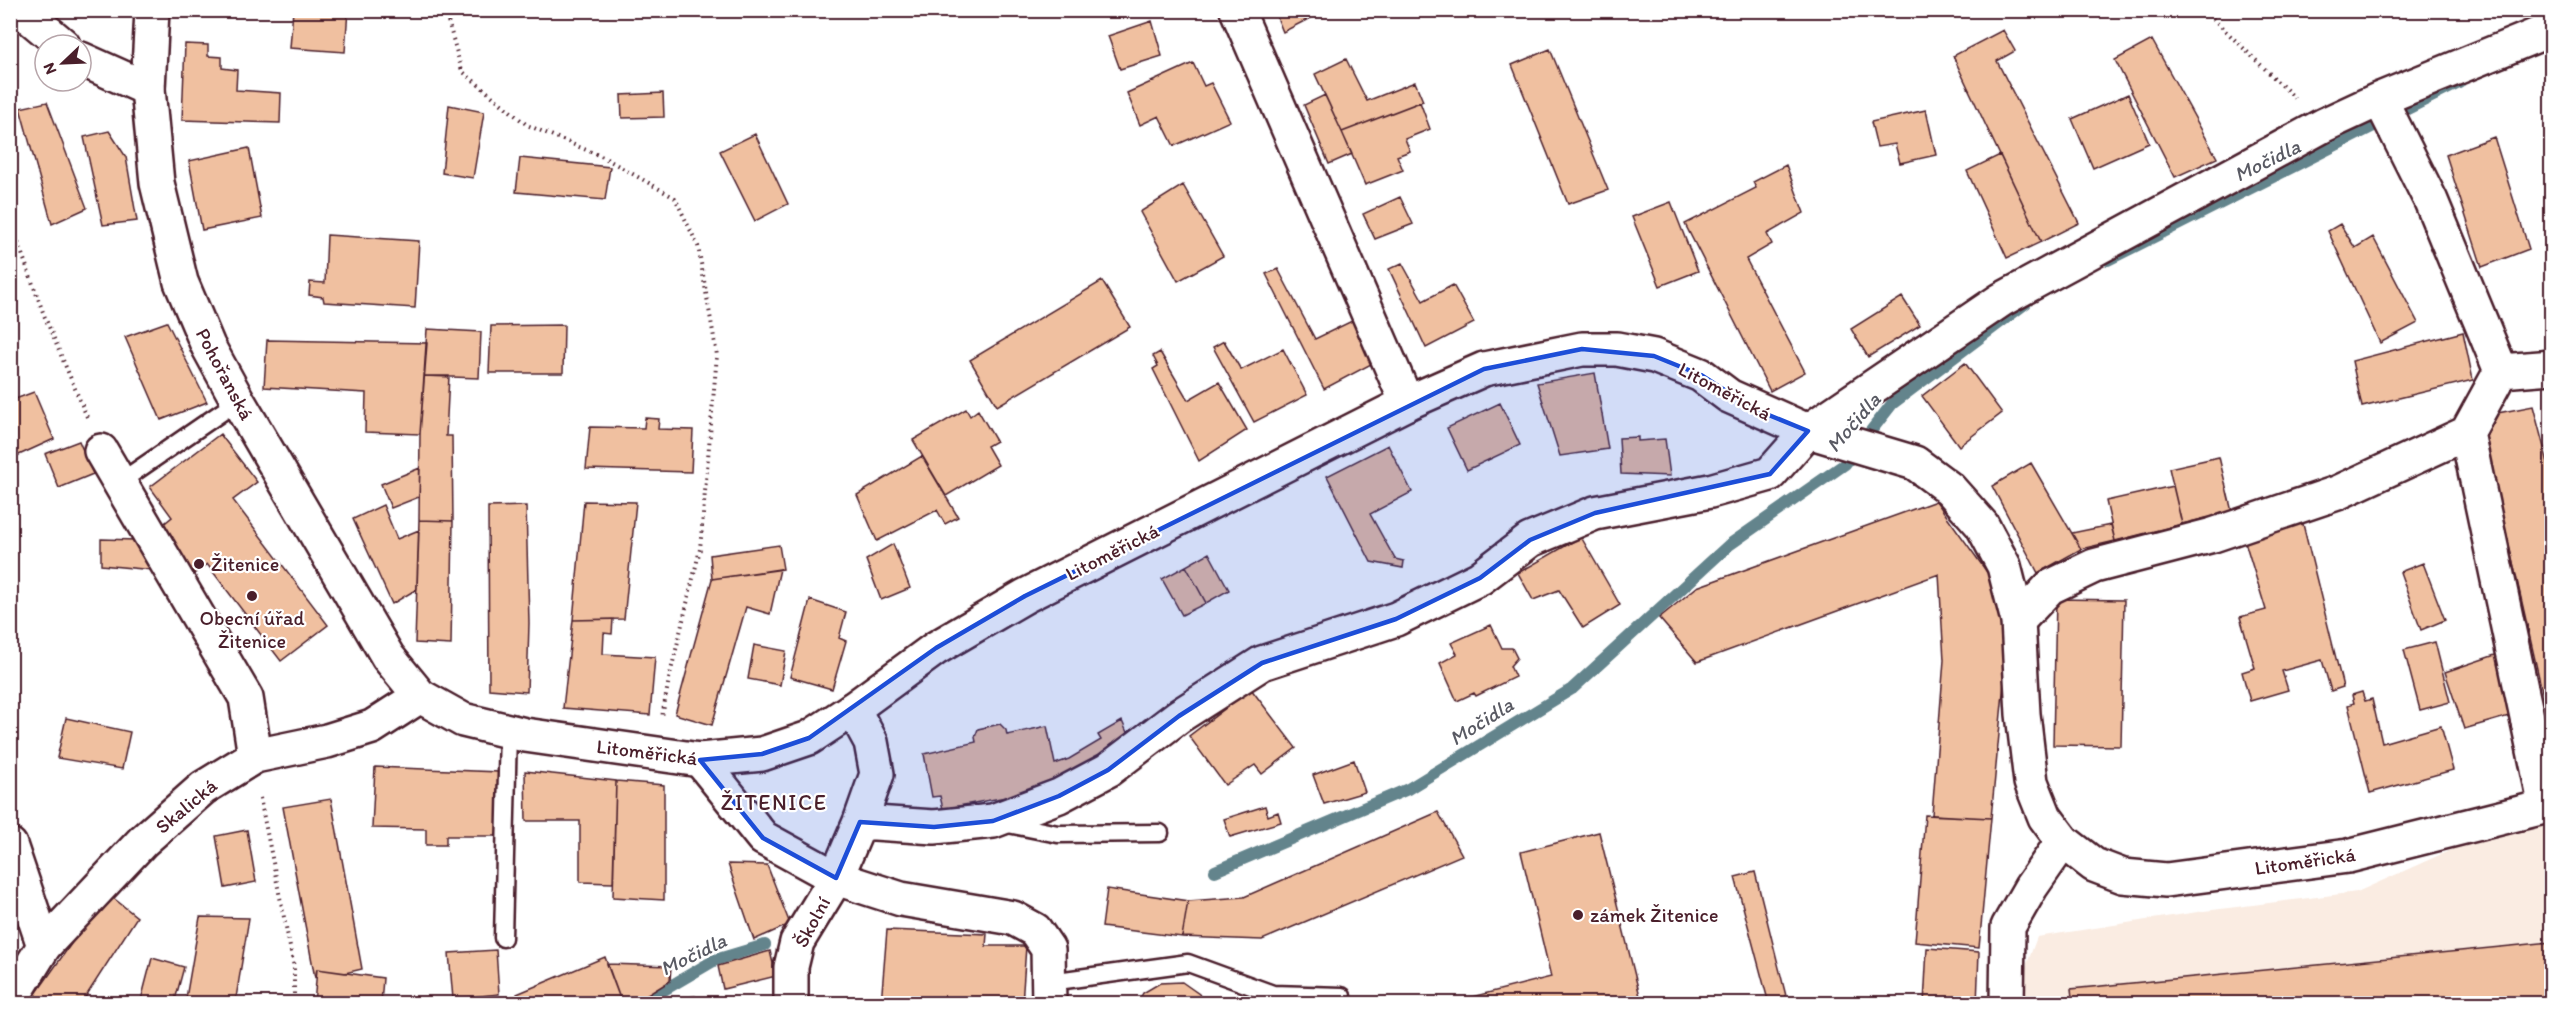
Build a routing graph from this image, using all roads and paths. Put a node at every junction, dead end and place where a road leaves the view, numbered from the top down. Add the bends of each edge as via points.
1 (21, 10) edge
2 (152, 10) edge
3 (445, 10) edge
4 (1238, 10) edge
5 (2205, 10) edge
6 (2552, 29) edge
7 (49, 33) edge
8 (93, 64) edge
9 (148, 89) junction
10 (2380, 99) junction
11 (2324, 125) junction
12 (10, 220) edge
13 (2552, 367) edge
14 (2501, 371) junction
15 (238, 401) junction
16 (1407, 403) junction
17 (2467, 433) junction
18 (1818, 434) junction
19 (101, 451) joint
20 (120, 482) junction
21 (2018, 621) junction
22 (420, 696) junction
23 (853, 709) junction
24 (508, 731) junction
25 (655, 753) junction
26 (255, 756) junction
27 (700, 760) junction
28 (2549, 806) edge
29 (993, 820) junction
30 (860, 822) junction
31 (1160, 833) dead end
32 (2063, 841) junction
33 (10, 844) edge
34 (836, 878) junction
35 (503, 938) dead end
36 (45, 946) junction
37 (1049, 993) edge
38 (1342, 996) dead end
39 (10, 1001) edge
40 (294, 1004) edge
41 (790, 1004) edge
42 (2007, 1004) edge

1 - 7 street
2 - 9 street, Pohořanská
3 - 25 path via 462,70 527,125 603,157 675,198 698,246 717,355 706,492 700,549
4 - 16 street
5 - 11 path
6 - 10 street
8 - 9 street
9 - 15 street, Pohořanská via 157,183 182,282 208,346
10 - 11 street
10 - 14 street via 2431,201
11 - 18 street via 2001,300
12 - 19 path via 44,315
13 - 14 street
14 - 17 street
15 - 20 lane
15 - 22 street, Pohořanská via 388,657
16 - 18 street, Litoměřická via 1484,369 1582,349 1617,349 1654,356 1701,375 1737,400
16 - 23 street, Litoměřická via 1025,596 936,648
17 - 21 street via 2337,493 2213,535 2094,566 2050,587
17 - 28 street
18 - 21 street, Litoměřická via 1915,463 1950,489 1982,525 2004,566
18 - 29 street via 1770,474 1710,491 1595,513 1530,540 1480,578 1396,619 1262,663 1179,716 1108,770 1059,796
19 - 20 street
20 - 26 street via 246,698
21 - 32 street, Litoměřická via 2031,782 2045,817
22 - 24 street, Litoměřická via 464,720
22 - 26 street, Skalická via 372,727
23 - 27 street, Litoměřická via 809,738 762,754
23 - 30 street, Školní via 871,742 877,774
24 - 25 street, Litoměřická
24 - 35 lane
25 - 27 street, Litoměřická
26 - 36 street, Skalická via 203,788 143,841
26 - 40 path via 262,814 294,967
27 - 34 street via 763,838
28 - 32 street, Litoměřická via 2348,856 2166,880 2123,876 2094,865
29 - 30 street via 934,827
29 - 31 lane via 1058,834
30 - 34 street, Školní
32 - 42 street via 2008,927
33 - 36 street
34 - 37 street via 900,899 1013,918 1035,930 1048,949
34 - 41 street, Školní via 797,942 791,967
36 - 39 street, Skalická
37 - 38 lane via 1188,963 1274,994

